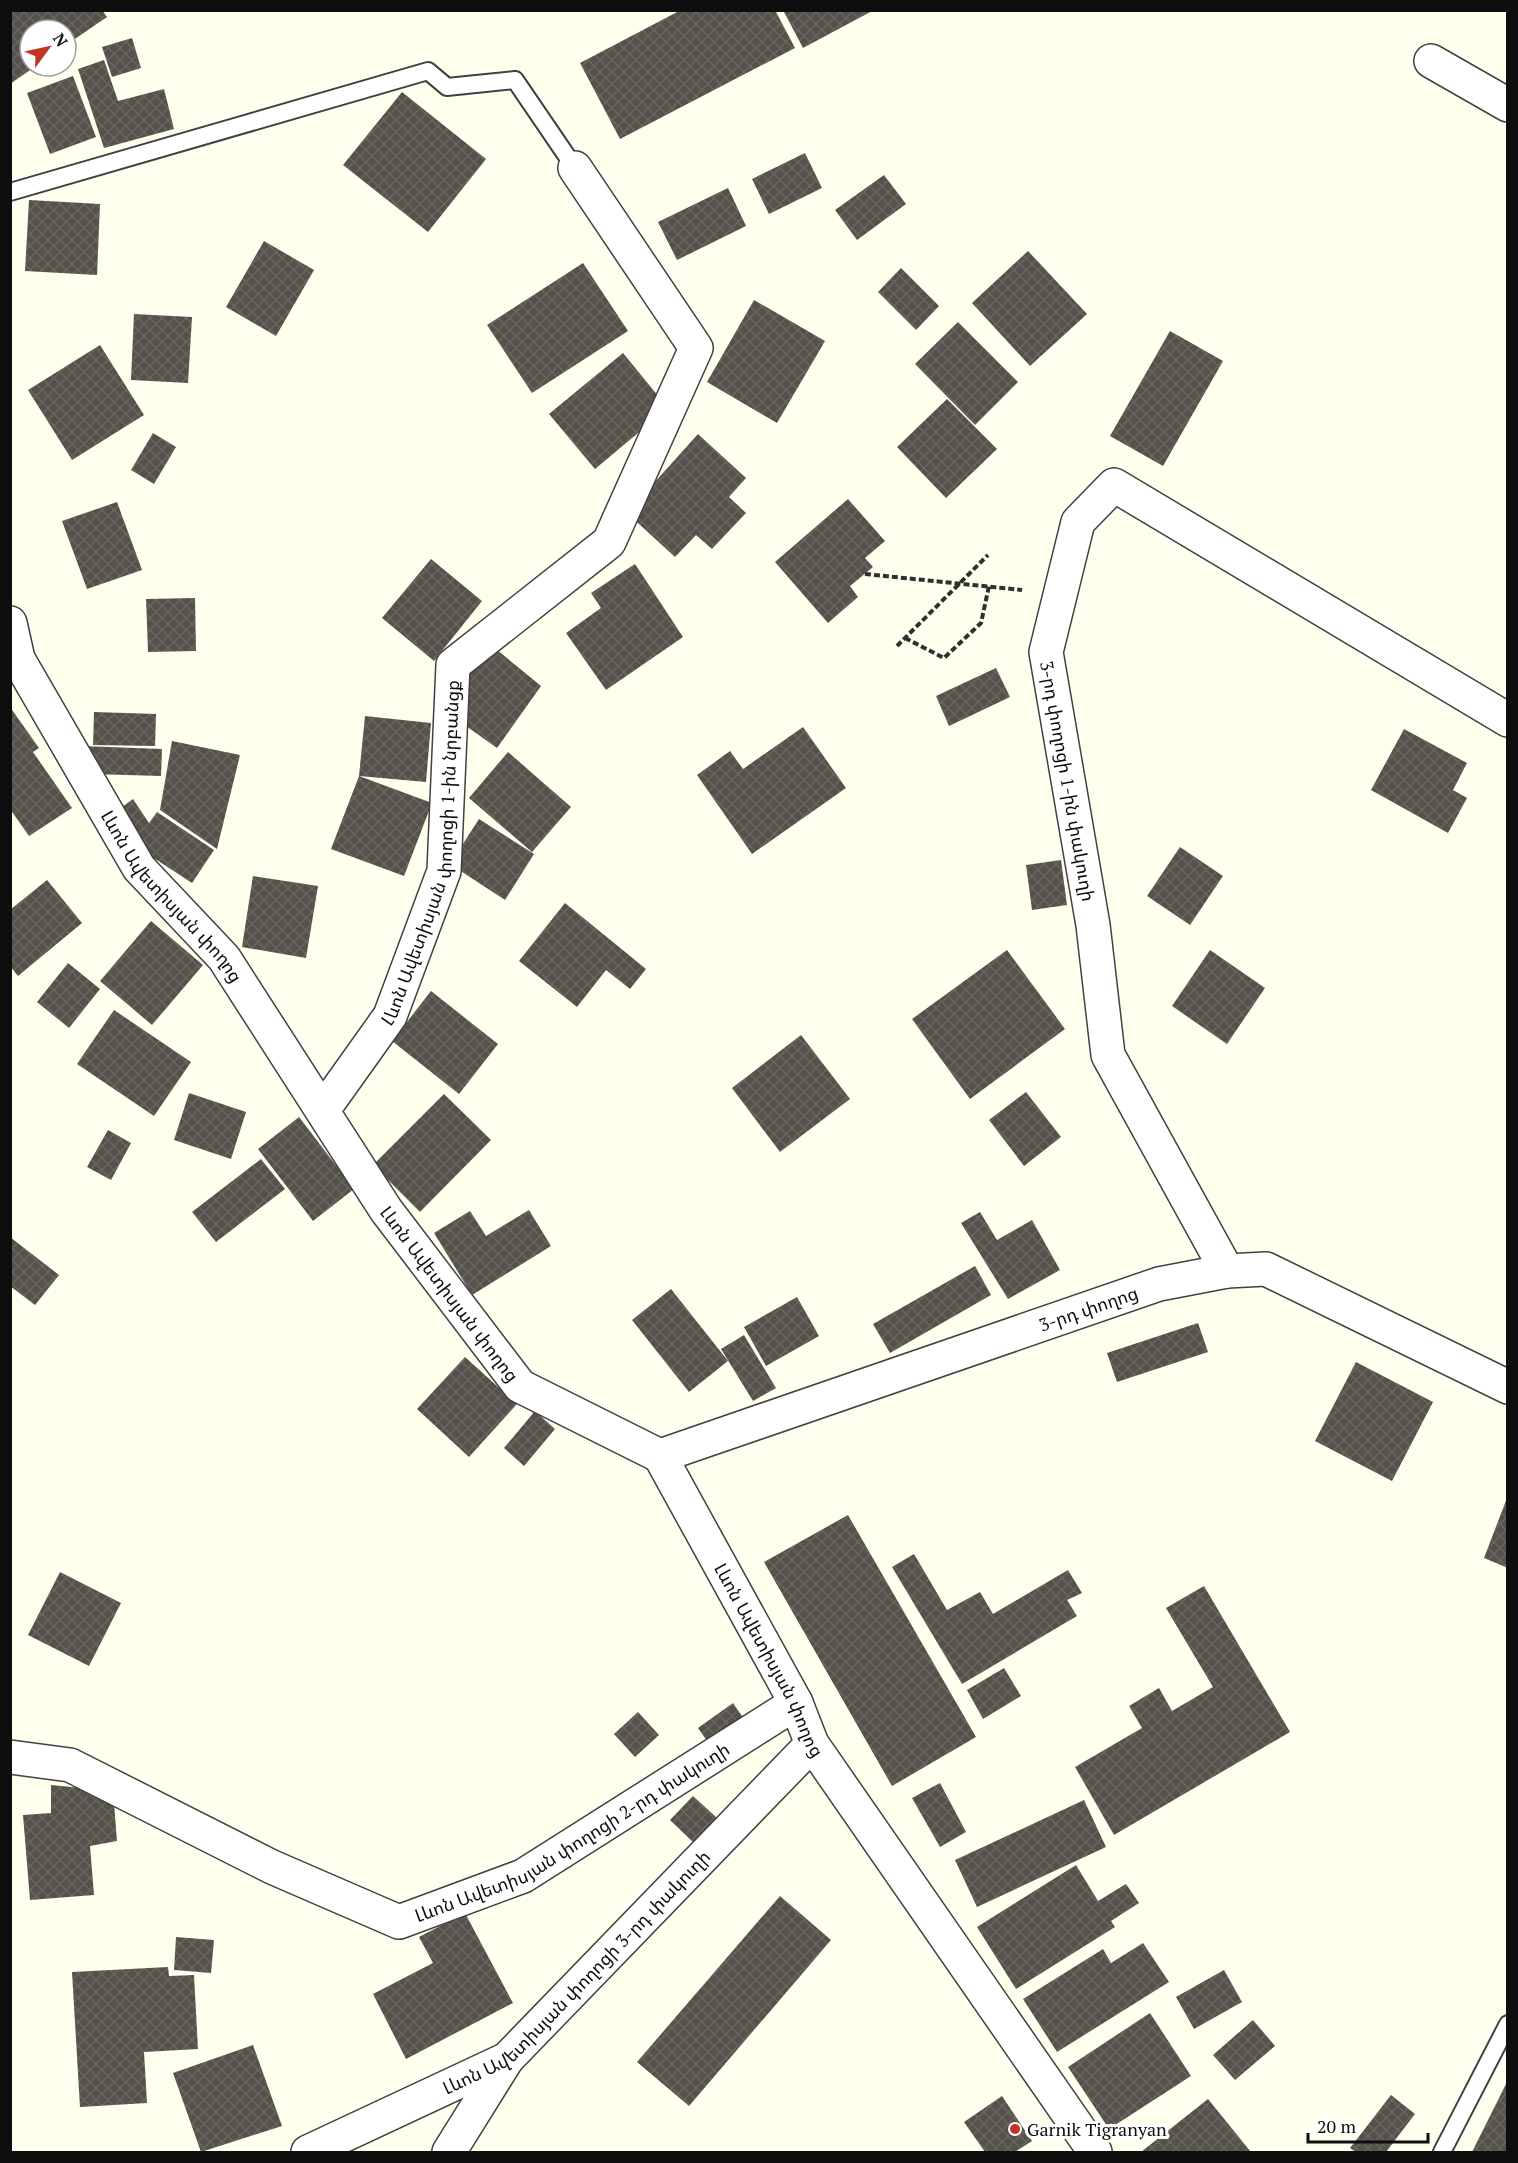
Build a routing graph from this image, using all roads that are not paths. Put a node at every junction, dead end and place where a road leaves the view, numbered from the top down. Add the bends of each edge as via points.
1 (1431, 61) dead end
2 (1508, 105) edge
3 (575, 168) joint
4 (10, 192) edge
5 (10, 623) edge
6 (14, 661) edge
7 (1508, 720) edge
8 (323, 1110) junction
9 (1227, 1271) junction
10 (1508, 1387) edge
11 (660, 1456) junction
12 (796, 1703) junction
13 (812, 1744) junction
14 (10, 1757) edge
15 (1508, 2024) edge
16 (507, 2059) junction
17 (308, 2152) edge
18 (449, 2152) edge
19 (1095, 2152) edge
20 (1442, 2152) edge

1 - 2 street
3 - 4 lane via 515,80 447,87 428,71
3 - 8 street, Լևոն Ավետիսյան փողոցի 1-ին նրբանցք via 696,348 609,542 453,664 444,871 390,1016
5 - 6 street, Լևոն Ավետիսյան փողոց
6 - 8 street, Լևոն Ավետիսյան փողոց via 139,868 224,958
7 - 9 street, 3-րդ փողոցի 1-ին փակուղի via 1114,484 1078,522 1046,652 1093,925 1108,1055
8 - 11 street, Լևոն Ավետիսյան փողոց via 386,1210 520,1386
9 - 10 street, 3-րդ փողոց via 1266,1269
9 - 11 street, 3-րդ փողոց via 1159,1284
11 - 12 street, Լևոն Ավետիսյան փողոց
12 - 13 street, Լևոն Ավետիսյան փողոց
12 - 14 street, Լևոն Ավետիսյան փողոցի 2-րդ փակուղի via 524,1876 399,1922 272,1868 70,1765
13 - 16 street, Լևոն Ավետիսյան փողոցի 3-րդ փակուղի
13 - 19 street, Լևոն Ավետիսյան փողոց
15 - 20 lane
16 - 17 street, Լևոն Ավետիսյան փողոցի 3-րդ փակուղի
16 - 18 street

